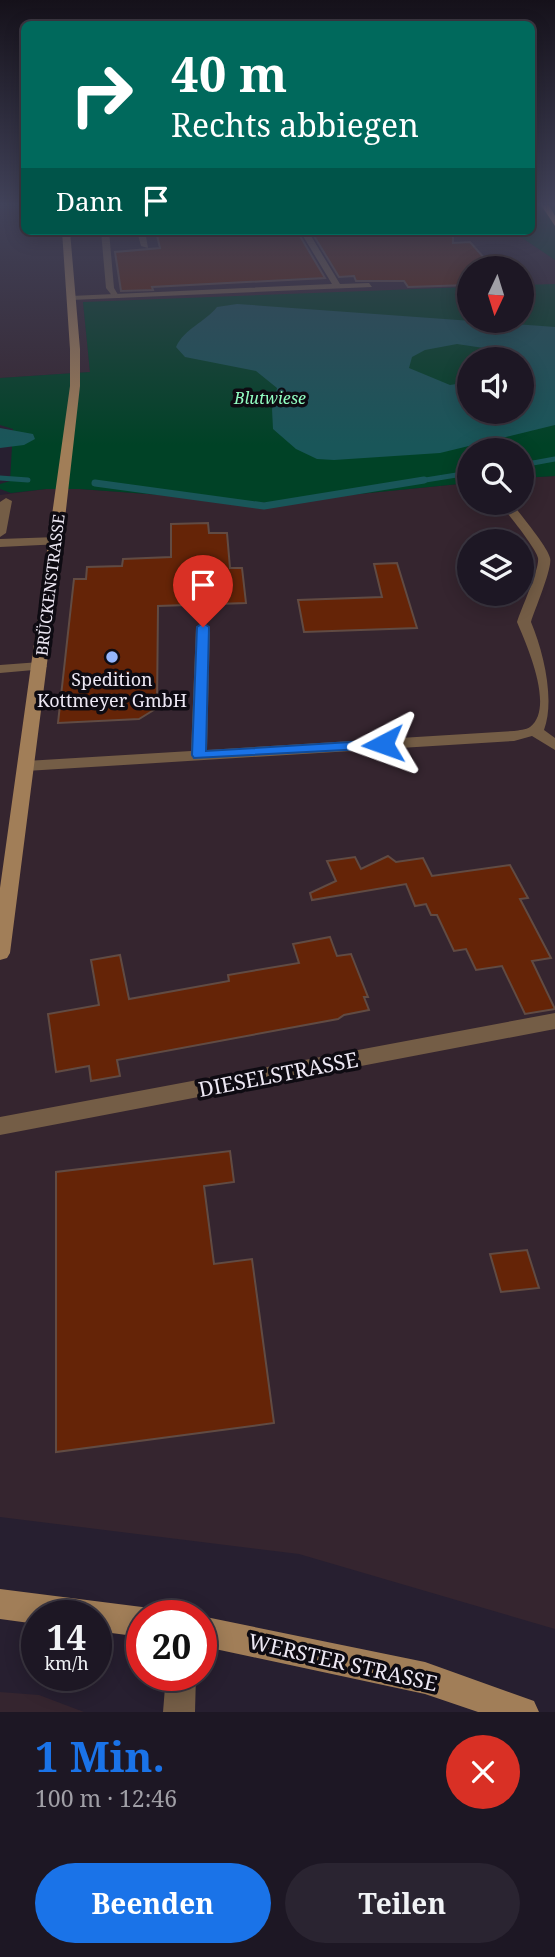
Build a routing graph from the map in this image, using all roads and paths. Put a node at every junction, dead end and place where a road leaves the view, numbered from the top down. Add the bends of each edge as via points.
1 (70, 285) edge
2 (110, 285) edge
3 (369, 285) dead end
4 (337, 286) joint
5 (117, 296) junction
6 (71, 298) junction
7 (6, 501) dead end
8 (514, 515) edge
9 (0, 533) edge
10 (57, 541) junction
11 (0, 543) edge
12 (203, 627) dead end
13 (40, 666) junction
14 (0, 669) edge
15 (535, 731) junction
16 (555, 745) edge
17 (199, 755) junction
18 (26, 766) junction
19 (0, 953) edge
20 (555, 1021) edge
21 (0, 1126) edge
22 (0, 1604) edge
23 (21, 1607) edge
24 (217, 1634) edge
25 (180, 1691) edge
26 (179, 1712) edge
27 (523, 1712) edge

1 - 6 main road, BRÜCKENSTRASSE
2 - 5 street
3 - 4 street
4 - 5 street
5 - 6 street
6 - 10 main road, BRÜCKENSTRASSE via 76,370
7 - 9 street
8 - 15 street via 544,557 524,622 549,682 552,701 546,719
10 - 11 street
10 - 13 main road, BRÜCKENSTRASSE
12 - 17 street
13 - 14 street
13 - 18 main road, BRÜCKENSTRASSE
15 - 16 street
15 - 17 street
17 - 18 street
18 - 19 main road, BRÜCKENSTRASSE
20 - 21 street, DIESELSTRASSE
22 - 23 main road
24 - 27 main road, WERSTER STRASSE via 425,1678
25 - 26 street

